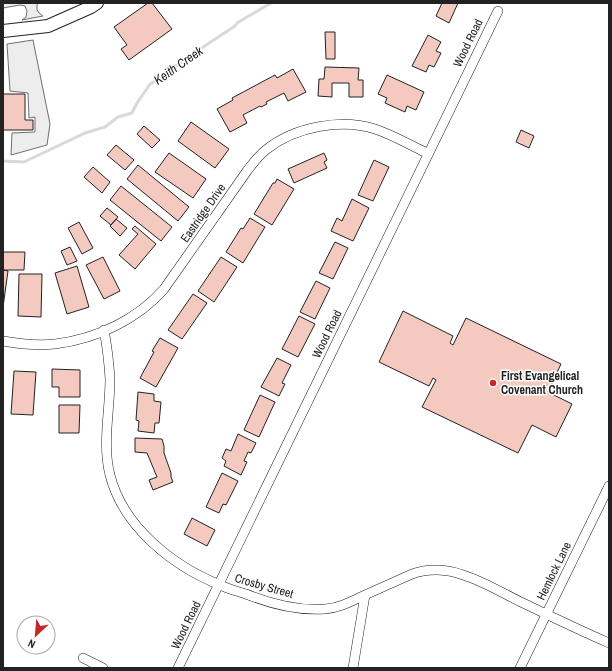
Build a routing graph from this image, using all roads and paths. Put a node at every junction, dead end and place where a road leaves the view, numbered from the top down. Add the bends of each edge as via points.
1 (97, 3) edge
2 (498, 11) dead end
3 (3, 31) edge
4 (427, 152) junction
5 (104, 330) junction
6 (3, 341) edge
7 (609, 486) edge
8 (219, 585) junction
9 (365, 595) junction
10 (546, 614) junction
11 (609, 643) edge
12 (83, 658) dead end
13 (103, 668) edge
14 (178, 668) edge
15 (352, 668) edge
16 (520, 668) edge

1 - 3 street via 48,26
2 - 4 street, Wood Road
4 - 5 street, Eastridge Drive via 374,128 351,125 333,124 287,136 258,158 156,298 128,319
4 - 8 street, Wood Road
5 - 6 street, Eastridge Drive via 84,338 55,344
5 - 8 street, Crosby Street via 110,379 107,460 115,491 129,516 158,547 180,564
7 - 10 street, Hemlock Lane
8 - 9 street, Crosby Street via 266,602 296,608 326,609 345,605
8 - 14 street, Wood Road
9 - 10 street, Crosby Street via 412,574 441,571 458,573 474,579
9 - 15 street
10 - 11 street, Crosby Street
10 - 16 street, Hemlock Lane
12 - 13 street

